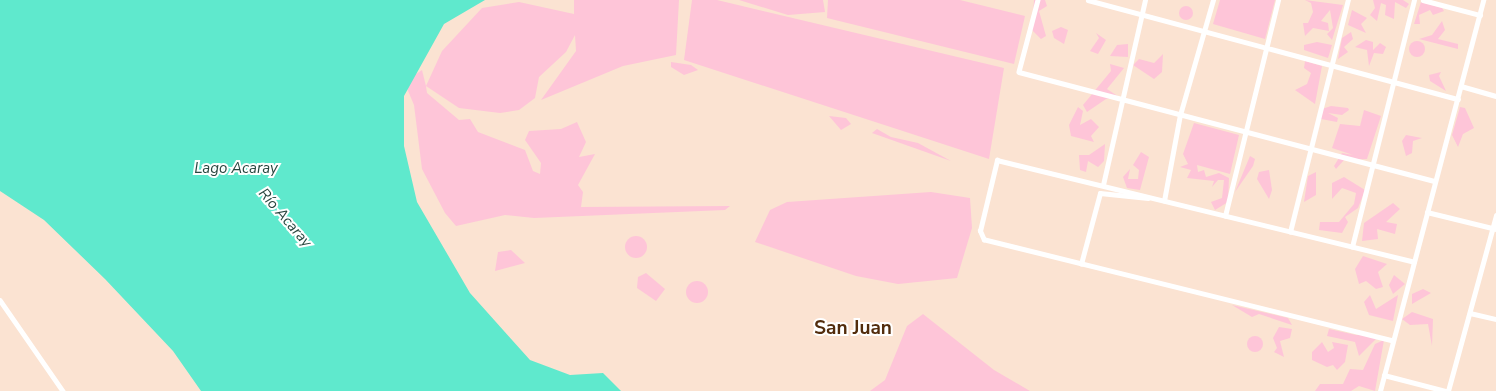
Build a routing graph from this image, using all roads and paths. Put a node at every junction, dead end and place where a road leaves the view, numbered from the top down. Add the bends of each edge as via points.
1 (1038, 0) edge
2 (1088, 0) edge
3 (1145, 0) edge
4 (1213, 0) edge
5 (1278, 0) edge
6 (1348, 0) edge
7 (1414, 0) edge
8 (1423, 0) edge
9 (1484, 0) edge
10 (1141, 13) junction
11 (1480, 15) junction
12 (1204, 30) junction
13 (1266, 47) junction
14 (1331, 64) junction
15 (1394, 81) junction
16 (1461, 86) junction
17 (1496, 96) edge
18 (1121, 99) junction
19 (1458, 99) junction
20 (1180, 115) junction
21 (1245, 132) junction
22 (1311, 149) junction
23 (1372, 165) junction
24 (1435, 181) junction
25 (1102, 185) junction
26 (1149, 197) junction
27 (1164, 201) junction
28 (1427, 212) junction
29 (1496, 215) edge
30 (1225, 216) junction
31 (1494, 229) edge
32 (1290, 232) junction
33 (1352, 247) junction
34 (1414, 262) junction
35 (1081, 264) junction
36 (0, 300) edge
37 (1470, 313) junction
38 (1496, 319) edge
39 (1393, 342) junction
40 (1384, 375) junction
41 (62, 391) edge
42 (1380, 391) edge
43 (1447, 391) edge

1 - 18 street via 1019,72
2 - 10 street
3 - 10 street
4 - 12 street
5 - 13 street
6 - 14 street
7 - 15 street
8 - 11 street
9 - 11 street
10 - 12 street
10 - 18 street
11 - 16 street
12 - 13 street
12 - 20 street
13 - 14 street
13 - 21 street
14 - 15 street
14 - 22 street
15 - 19 street
15 - 23 street
16 - 17 street
16 - 19 street
18 - 20 street
18 - 25 street
19 - 24 street
20 - 21 street
20 - 27 street
21 - 22 street
21 - 30 street
22 - 23 street
22 - 32 street
23 - 24 street
23 - 33 street
24 - 28 street
25 - 26 street
25 - 35 street via 997,160 980,236
26 - 27 street
26 - 35 street via 1100,193
27 - 30 street
28 - 31 street
28 - 34 street
29 - 31 street
30 - 32 street
31 - 37 street
32 - 33 street
33 - 34 street
34 - 39 street
35 - 39 street
36 - 41 street
37 - 38 street
37 - 43 street
39 - 40 street
40 - 42 street
40 - 43 street

